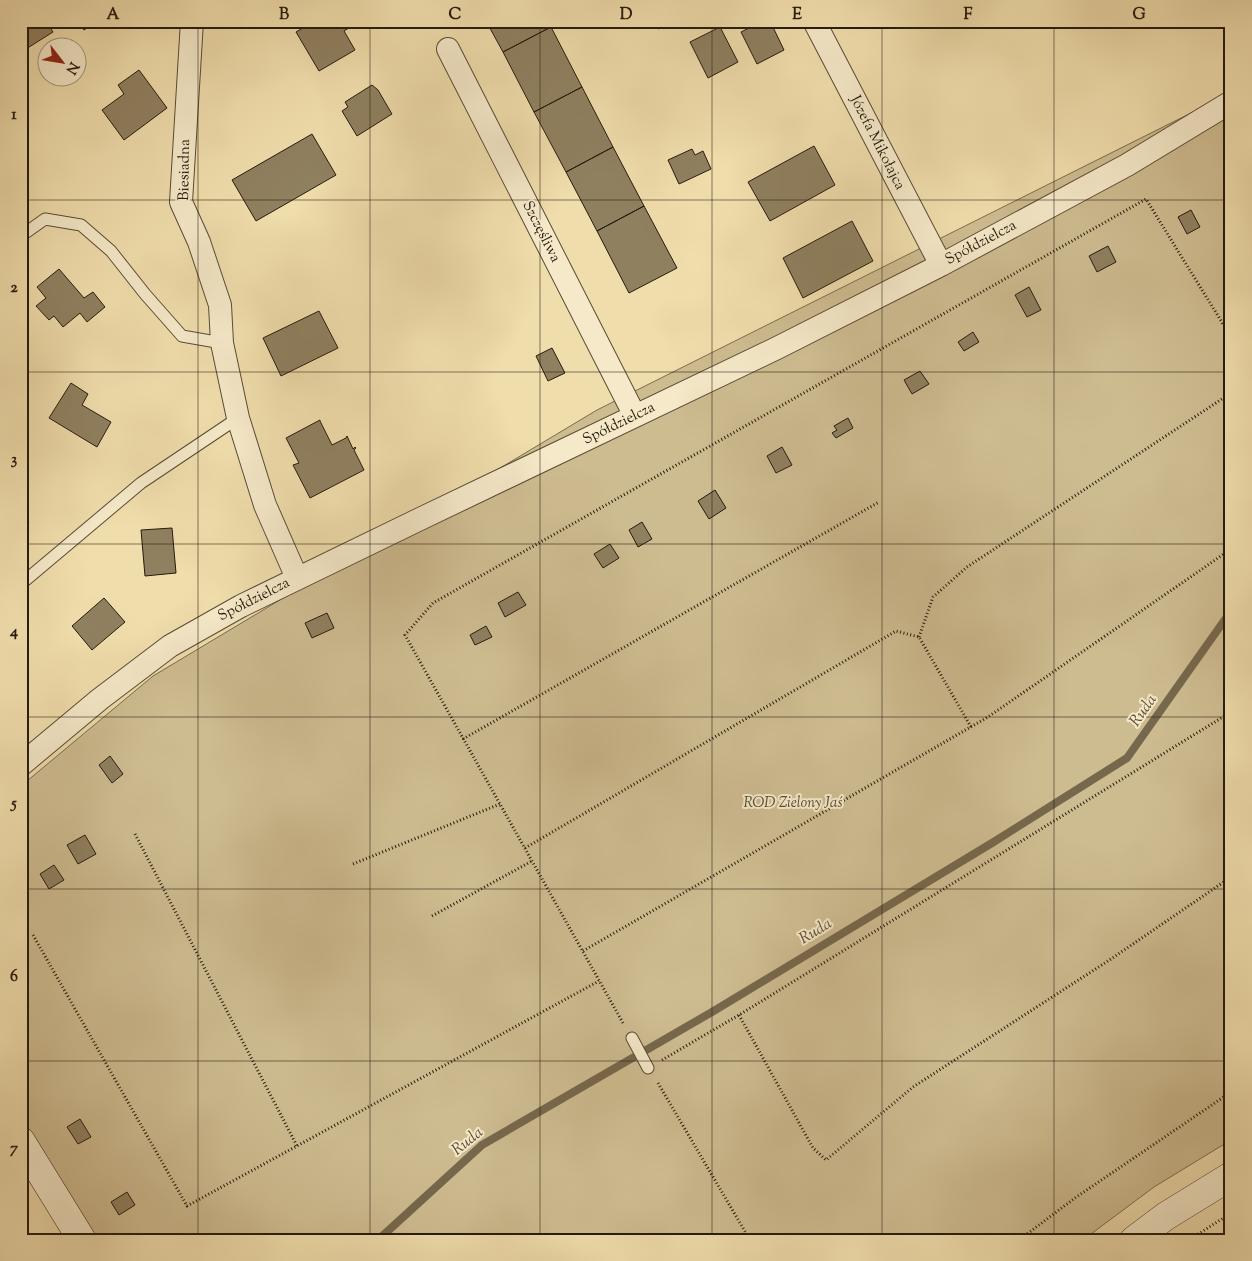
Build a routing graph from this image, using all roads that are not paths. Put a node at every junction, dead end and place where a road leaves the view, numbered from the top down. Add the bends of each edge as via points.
1 (192, 21) edge
2 (814, 21) edge
3 (448, 48) dead end
4 (1231, 102) edge
5 (21, 236) edge
6 (940, 265) junction
7 (222, 343) junction
8 (635, 416) junction
9 (238, 418) junction
10 (298, 578) junction
11 (21, 584) edge
12 (21, 765) edge
13 (632, 1038) road end
14 (648, 1068) road end
15 (23, 1148) edge
16 (1231, 1176) edge
17 (82, 1240) edge
18 (1134, 1240) edge

1 - 7 street, Biesiadna via 181,202 199,242 220,305
2 - 6 street, Józefa Mikołajca
3 - 8 street, Szczęśliwa
4 - 6 street, Spółdzielcza via 1127,166
5 - 7 lane via 45,219 81,225 111,252 182,336
6 - 8 street, Spółdzielcza
7 - 9 street, Biesiadna
8 - 10 street, Spółdzielcza
9 - 10 street, Biesiadna via 264,505
9 - 11 lane via 142,483
10 - 12 street, Spółdzielcza via 170,646
13 - 14 lane
15 - 17 street
16 - 18 street

